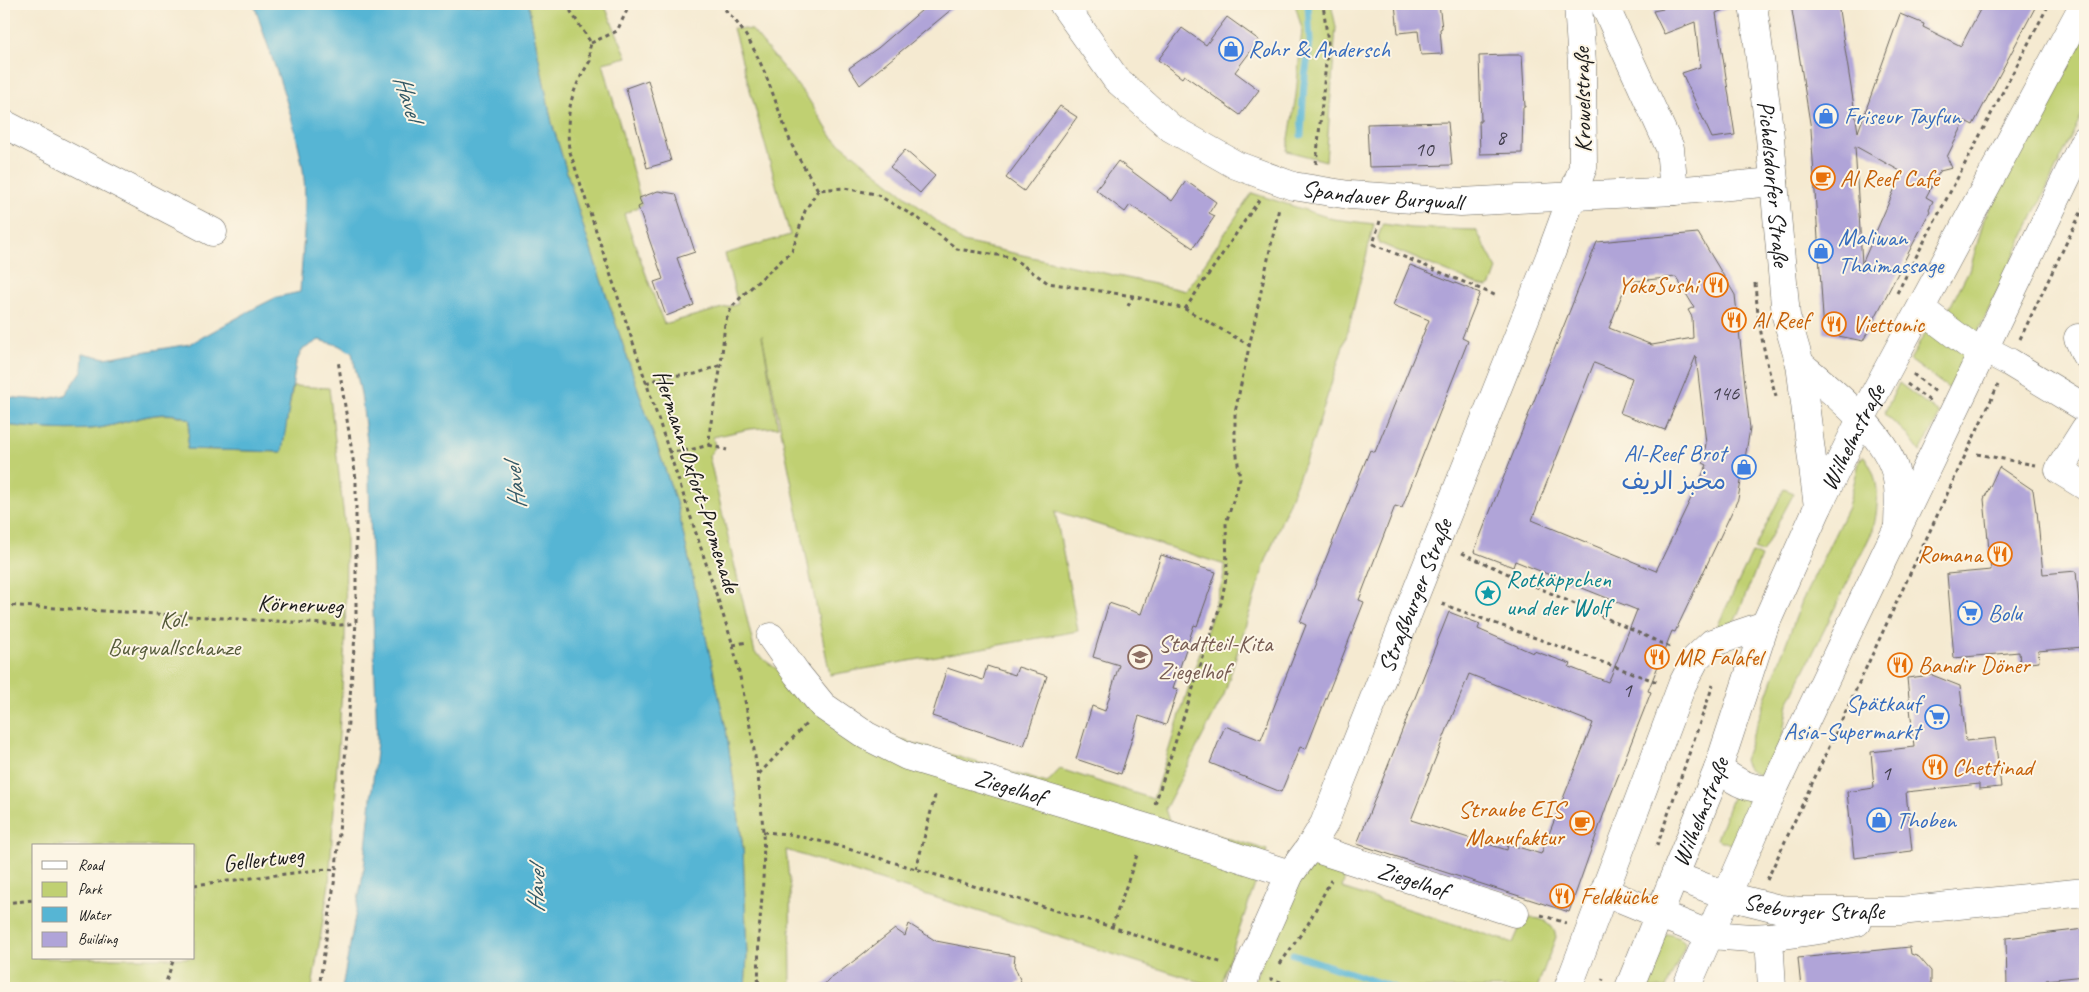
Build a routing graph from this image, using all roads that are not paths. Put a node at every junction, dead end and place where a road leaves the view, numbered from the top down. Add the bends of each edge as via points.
1 (1063, 4) edge
2 (1578, 4) edge
3 (1604, 4) edge
4 (1753, 4) edge
5 (2083, 11) edge
6 (4, 124) edge
7 (2085, 139) edge
8 (1774, 182) junction
9 (1674, 191) junction
10 (1573, 196) junction
11 (213, 232) dead end
12 (1921, 309) junction
13 (1984, 349) junction
14 (1800, 364) junction
15 (2085, 408) edge
16 (1862, 419) junction
17 (2085, 428) edge
18 (2085, 486) edge
19 (1818, 506) junction
20 (1898, 528) junction
21 (1765, 625) junction
22 (771, 636) dead end
23 (1718, 768) junction
24 (1773, 790) junction
25 (1310, 847) junction
26 (1290, 874) junction
27 (1674, 876) junction
28 (1605, 892) junction
29 (2085, 892) edge
30 (1728, 896) junction
31 (1900, 911) junction
32 (1515, 913) dead end
33 (1660, 914) junction
34 (1710, 935) junction
35 (1769, 937) junction
36 (1236, 977) edge
37 (1568, 988) edge
38 (1629, 988) edge
39 (1686, 988) edge
40 (1772, 988) edge

1 - 10 street, Spandauer Burgwall via 1116,79 1171,128 1236,165 1294,186 1387,199 1461,202
2 - 10 street, Krowelstraße via 1583,168
3 - 9 street via 1670,148
4 - 8 street, Pichelsdorfer Straße
5 - 12 street, Wilhelmstraße
6 - 11 street
7 - 13 street
8 - 9 street, Spandauer Burgwall
8 - 14 street, Pichelsdorfer Straße via 1786,316
9 - 10 street, Spandauer Burgwall
10 - 25 street, Straßburger Straße via 1324,824
12 - 13 street via 1969,345
12 - 16 street, Wilhelmstraße
13 - 15 street
13 - 20 street
14 - 16 street
14 - 19 street, Pichelsdorfer Straße
16 - 19 street, Wilhelmstraße
16 - 20 street via 1889,457 1897,478
17 - 18 street via 2059,470
19 - 21 street, Wilhelmstraße
20 - 24 street
21 - 23 street, Wilhelmstraße
21 - 28 street via 1712,643 1696,658 1682,685
22 - 26 street, Ziegelhof via 823,706 867,736 907,756
23 - 24 street via 1738,784
23 - 27 street, Wilhelmstraße
24 - 30 street
25 - 26 street, Straßburger Straße
25 - 32 street, Ziegelhof
26 - 36 street, Straßburger Straße via 1247,971
27 - 30 street, Wilhelmstraße
27 - 33 street
28 - 33 street
28 - 37 street
29 - 31 street, Seeburger Straße
30 - 31 street, Seeburger Straße via 1780,909
30 - 34 street
31 - 35 street, Seeburger Straße via 1820,930
33 - 34 street
33 - 38 street
34 - 35 street, Seeburger Straße
34 - 39 street
35 - 40 street

